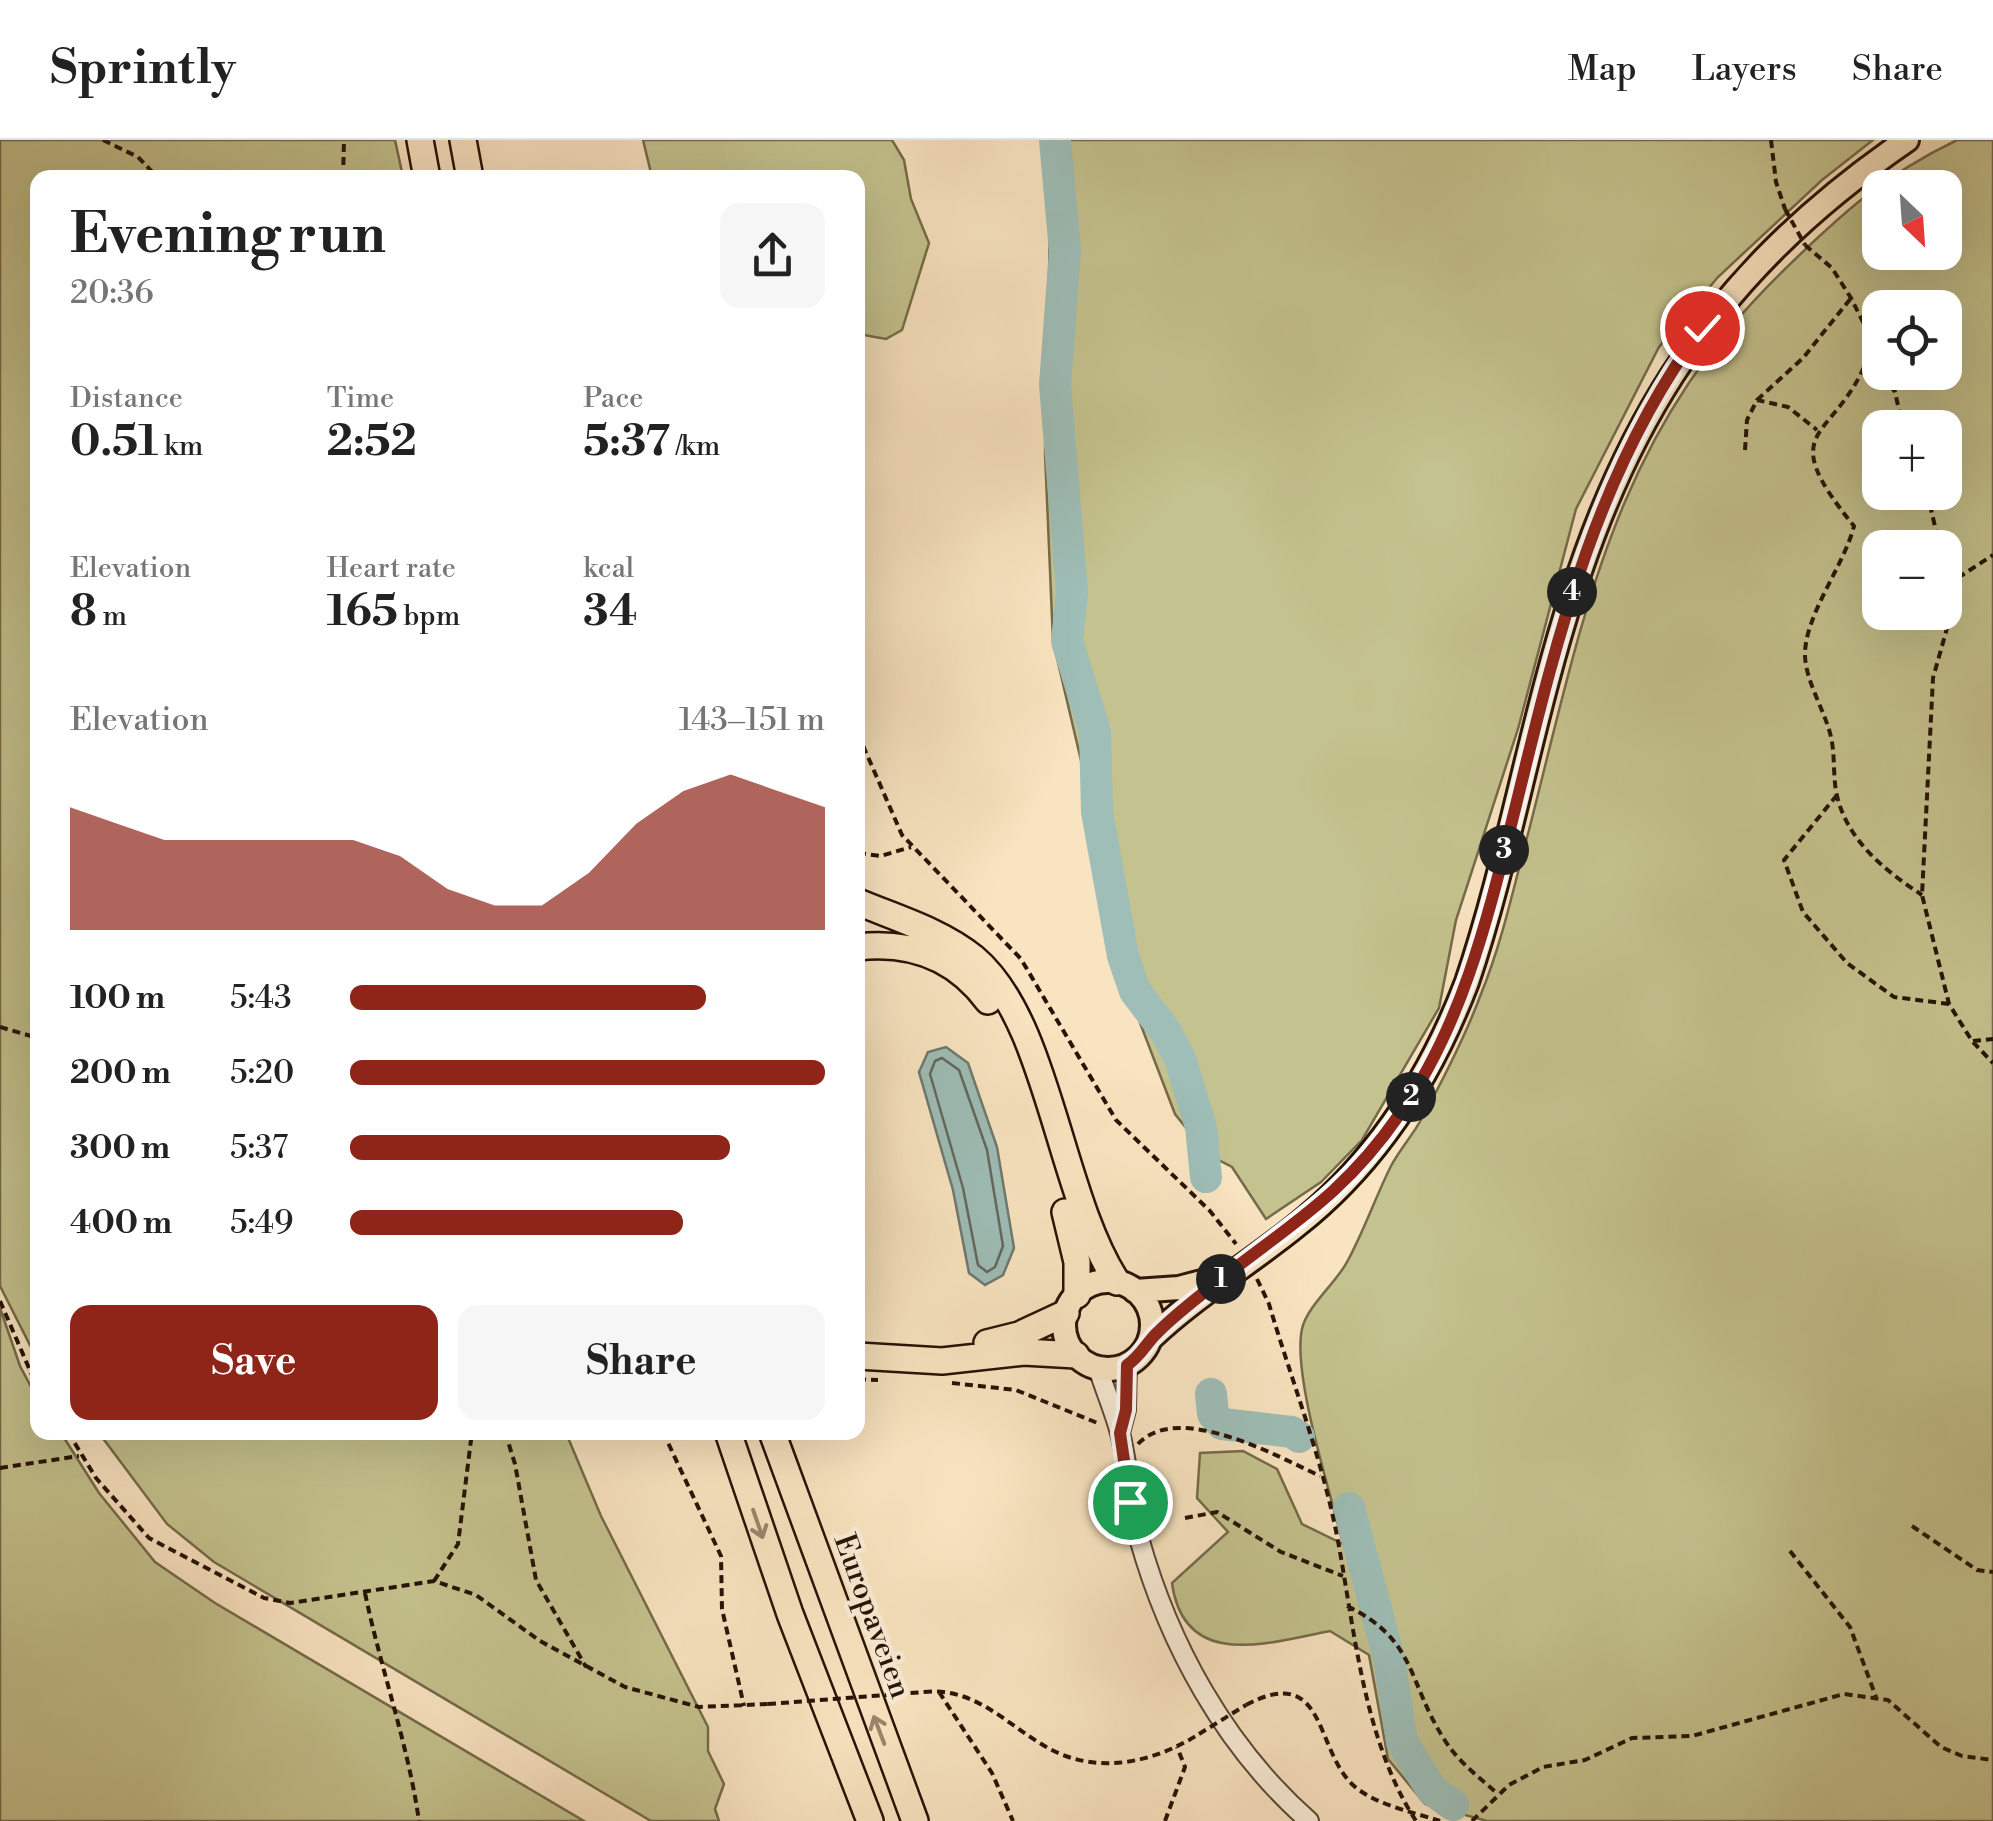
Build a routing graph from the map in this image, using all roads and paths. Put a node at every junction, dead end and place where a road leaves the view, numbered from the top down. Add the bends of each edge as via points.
1 (103, 140) edge
2 (344, 140) edge
3 (420, 140) edge
4 (463, 140) edge
5 (1771, 140) edge
6 (1907, 140) edge
7 (151, 170) edge
8 (343, 170) edge
9 (426, 170) edge
10 (469, 170) edge
11 (1851, 298) junction
12 (1862, 320) edge
13 (1862, 373) edge
14 (1757, 400) junction
15 (1816, 430) junction
16 (1746, 450) dead end
17 (1993, 556) edge
18 (1962, 575) edge
19 (1946, 630) edge
20 (865, 751) edge
21 (1837, 795) junction
22 (912, 847) junction
23 (865, 854) edge
24 (1922, 895) junction
25 (865, 905) edge
26 (865, 947) edge
27 (1950, 1004) junction
28 (0, 1027) edge
29 (30, 1036) edge
30 (1993, 1039) edge
31 (1972, 1041) junction
32 (1993, 1062) edge
33 (1236, 1244) dead end
34 (1226, 1276) junction
35 (1257, 1279) dead end
36 (1126, 1287) junction
37 (0, 1301) edge
38 (1072, 1304) junction
39 (1150, 1340) junction
40 (865, 1344) edge
41 (865, 1356) edge
42 (1087, 1362) junction
43 (1127, 1365) junction
44 (30, 1370) edge
45 (865, 1379) edge
46 (892, 1381) dead end
47 (942, 1383) dead end
48 (1120, 1433) junction
49 (73, 1440) edge
50 (471, 1440) edge
51 (508, 1440) edge
52 (667, 1440) edge
53 (731, 1440) edge
54 (775, 1440) edge
55 (82, 1456) junction
56 (0, 1468) edge
57 (1320, 1476) junction
58 (1186, 1518) dead end
59 (1912, 1526) dead end
60 (1790, 1551) dead end
61 (1993, 1572) edge
62 (1343, 1576) junction
63 (434, 1581) junction
64 (365, 1594) junction
65 (1347, 1606) junction
66 (586, 1667) junction
67 (939, 1692) junction
68 (1876, 1697) junction
69 (744, 1706) junction
70 (1177, 1748) junction
71 (1993, 1760) edge
72 (1498, 1794) junction
73 (1409, 1810) junction
74 (419, 1821) edge
75 (870, 1821) edge
76 (914, 1821) edge
77 (1013, 1821) edge
78 (1165, 1821) edge
79 (1309, 1821) edge
80 (1416, 1821) edge
81 (1440, 1821) edge
82 (1472, 1821) edge

1 - 7 path via 138,156
2 - 8 path
3 - 9 highway
4 - 10 highway
5 - 11 path, bridge via 1785,209 1805,245 1832,268
6 - 34 main road via 1842,187 1764,259 1702,328 1652,403 1576,578 1488,918 1449,1028 1401,1112 1351,1175 1296,1226
11 - 12 path
11 - 14 path
13 - 15 path
14 - 15 path via 1788,407
14 - 16 path via 1747,420
15 - 21 path via 1812,452 1822,486 1854,526 1805,656 1832,739
17 - 18 path
19 - 24 path via 1933,678
20 - 22 path
21 - 24 path via 1856,837 1882,868
21 - 27 path via 1784,860 1803,912 1847,963 1894,997
22 - 23 path
22 - 33 path via 1020,959 1116,1120
24 - 27 path
25 - 36 highway via 952,944 1003,991 1024,1034 1090,1235
26 - 38 highway via 923,951 962,972 988,1000 1016,1059 1067,1218 1077,1262
27 - 31 path
28 - 29 path
30 - 31 path
31 - 32 path
34 - 36 main road via 1179,1288
34 - 39 main road
35 - 57 path
36 - 38 main road via 1096,1284
36 - 39 main road via 1150,1313
37 - 44 path
38 - 40 highway via 1019,1335 978,1345
38 - 42 main road via 1066,1336
39 - 43 main road
41 - 42 highway via 942,1361 1024,1352
42 - 43 main road
42 - 48 street
43 - 48 street
45 - 46 path
47 - 48 path via 977,1382 1042,1400
48 - 57 path via 1135,1445 1152,1433 1194,1428
48 - 79 street via 1139,1539 1178,1643 1230,1733
49 - 55 path
50 - 63 path via 458,1544
51 - 66 path via 536,1580
52 - 69 path via 721,1556 722,1609
53 -> 75 highway
76 -> 54 highway, Europaveien
55 - 56 path
55 - 64 path via 149,1538 264,1598 290,1603
57 - 62 path
58 - 62 path via 1217,1512 1281,1552
59 - 61 path via 1977,1570
60 - 68 path via 1850,1627
62 - 65 path
63 - 64 path
63 - 66 path via 476,1595
64 - 74 path via 411,1764
65 - 72 path via 1382,1624 1410,1660 1444,1740
65 - 73 path via 1389,1768
66 - 69 path via 672,1702
67 - 69 path, bridge
67 - 70 path via 974,1699 1043,1746 1075,1759 1122,1764
67 - 77 path via 992,1773
68 - 71 path via 1897,1706 1941,1747
68 - 72 path via 1844,1694 1692,1736 1632,1738 1585,1760 1542,1767
70 - 73 path, bridge via 1273,1693 1302,1700 1353,1784
70 - 78 path via 1185,1767
72 - 82 path
73 - 80 path
73 - 81 path

